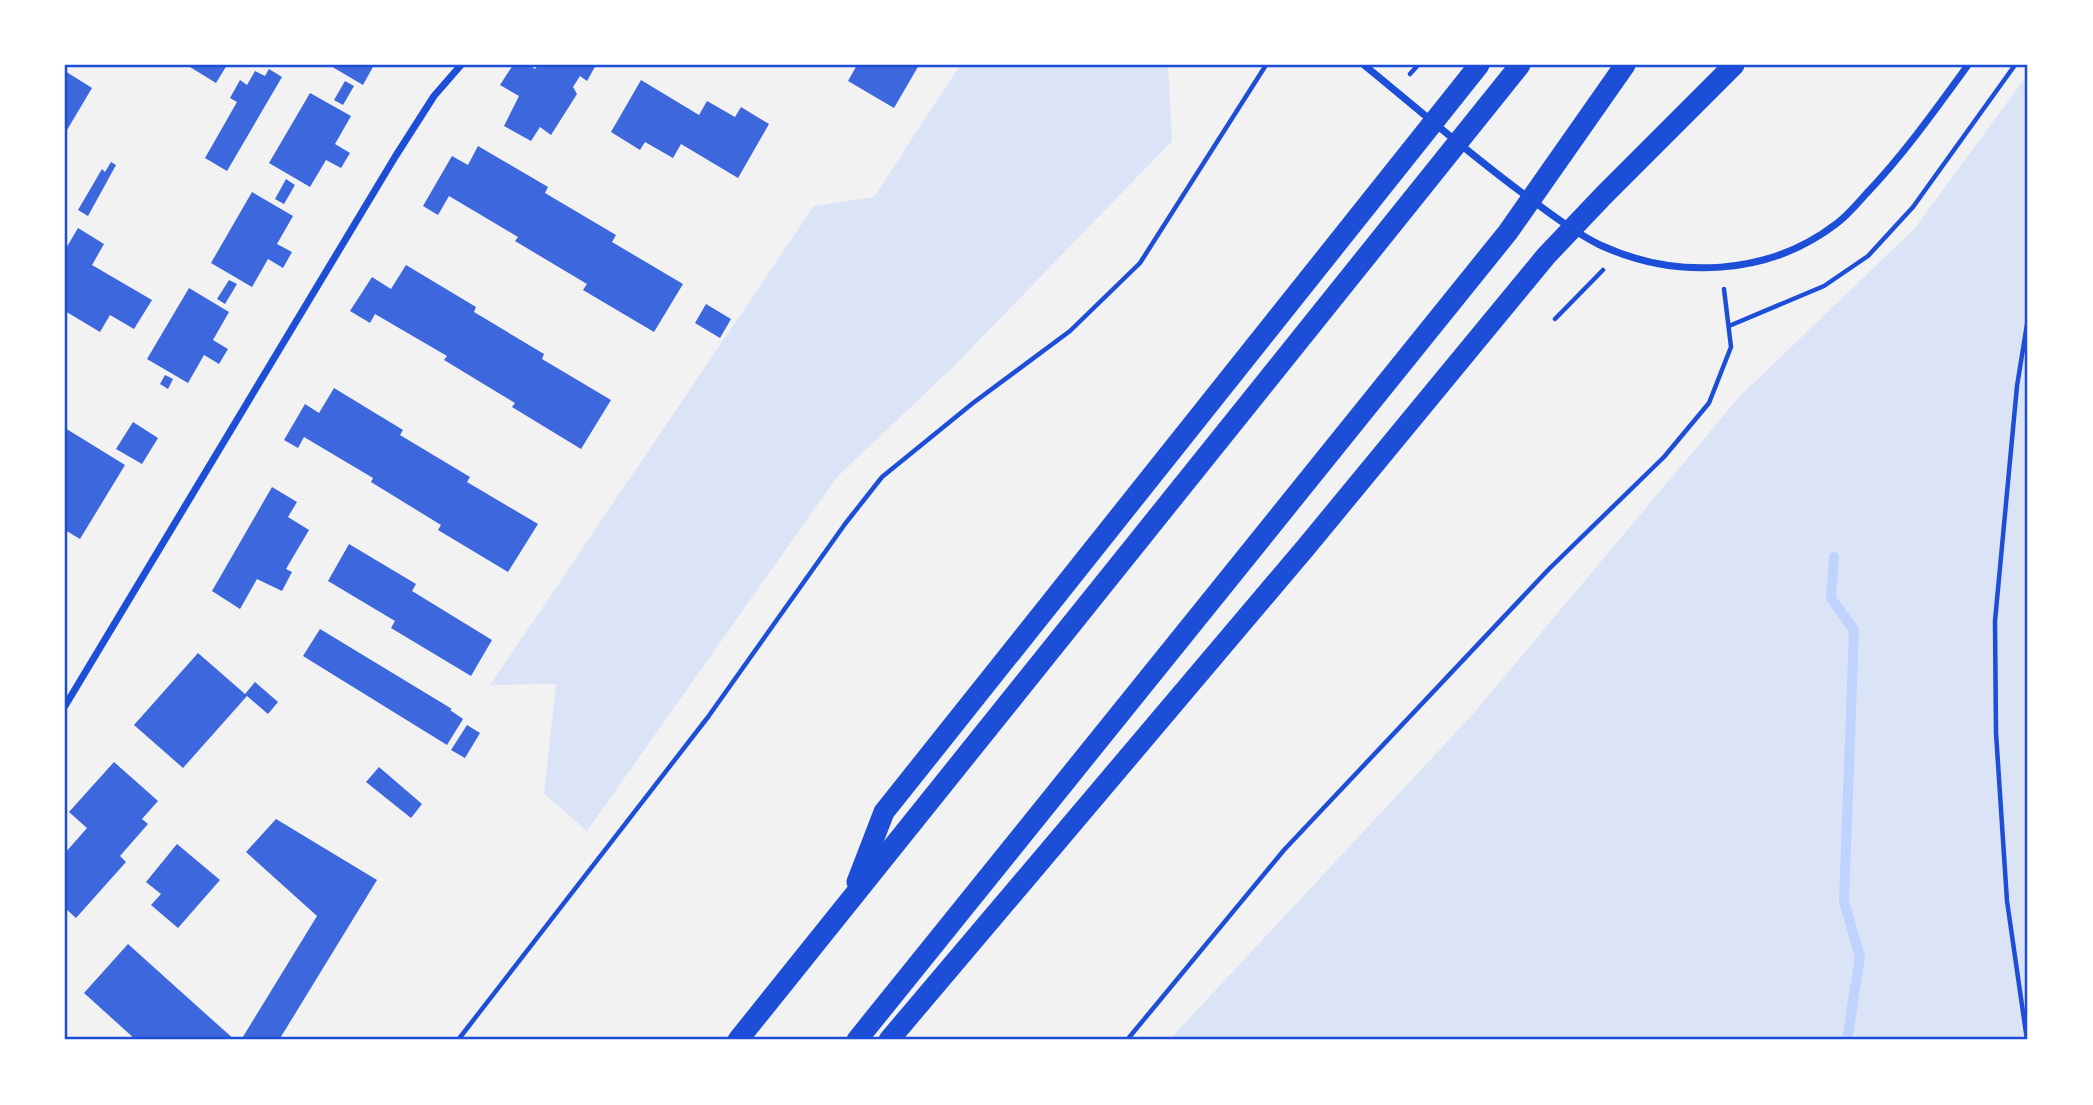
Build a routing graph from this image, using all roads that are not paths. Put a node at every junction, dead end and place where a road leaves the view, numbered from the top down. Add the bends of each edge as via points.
1 (461, 65) edge
2 (1363, 65) edge
3 (1478, 65) edge
4 (1520, 65) edge
5 (1625, 65) edge
6 (1734, 65) edge
7 (1968, 65) edge
8 (65, 706) edge
9 (848, 904) junction
10 (738, 1040) edge
11 (857, 1040) edge
12 (888, 1040) edge

1 - 8 street via 434,96 395,158
2 - 7 street via 1494,173 1597,243 1673,267 1721,268 1788,252 1839,223 1886,173
3 - 9 highway via 884,812
4 - 9 highway
5 - 11 highway via 1508,232
6 - 12 highway via 1546,256
9 - 10 highway

